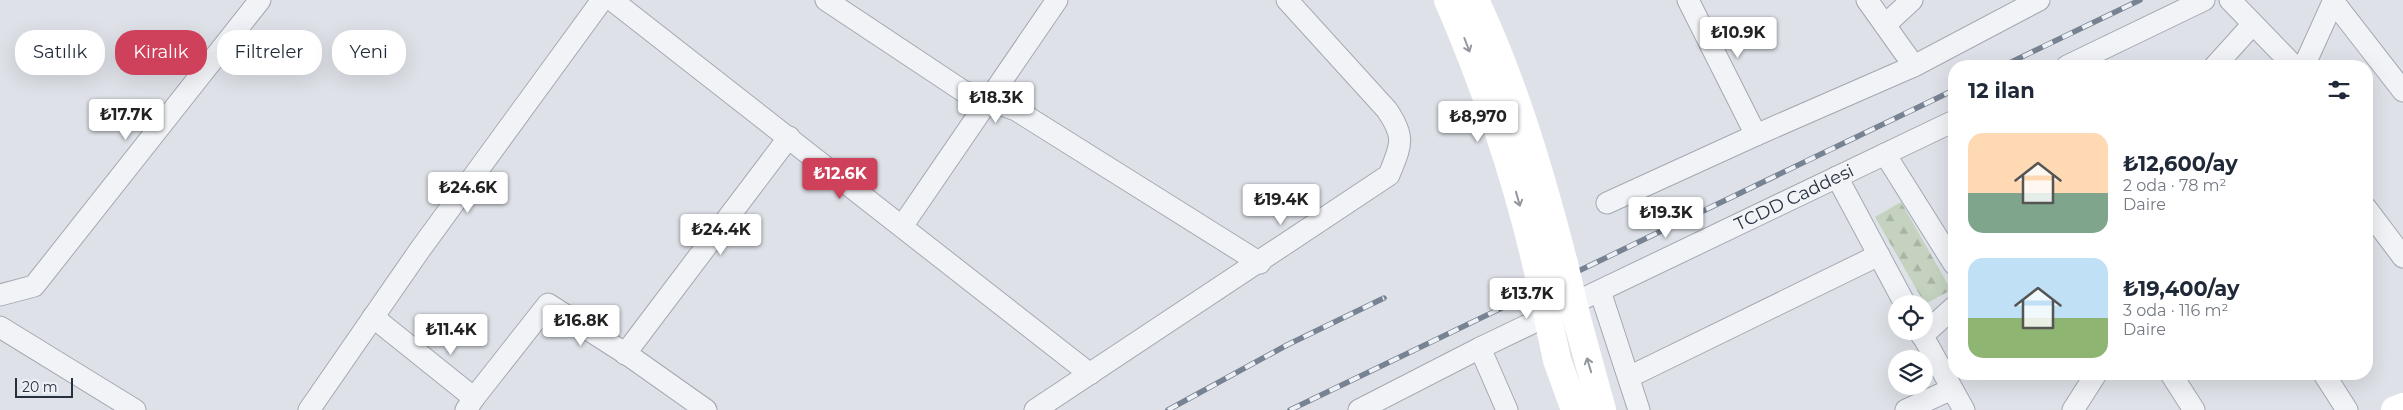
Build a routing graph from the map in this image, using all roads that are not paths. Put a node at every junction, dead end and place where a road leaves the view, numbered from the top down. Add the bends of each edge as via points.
1 (260, 0) edge
2 (602, 0) edge
3 (612, 0) edge
4 (826, 0) edge
5 (1057, 0) edge
6 (1287, 0) edge
7 (1448, 0) edge
8 (1475, 0) edge
9 (1688, 0) edge
10 (1867, 0) edge
11 (1912, 0) edge
12 (2040, 0) edge
13 (2204, 0) edge
14 (2230, 0) edge
15 (2333, 1) edge
16 (2253, 24) junction
17 (1885, 25) junction
18 (2079, 60) edge
19 (2220, 60) edge
20 (2288, 60) edge
21 (2307, 60) edge
22 (1914, 66) junction
23 (2403, 92) edge
24 (990, 101) junction
25 (1948, 124) edge
26 (1756, 134) junction
27 (789, 138) junction
28 (1885, 154) junction
29 (1838, 177) junction
30 (1608, 203) dead end
31 (2373, 217) edge
32 (903, 226) junction
33 (1948, 254) edge
34 (1879, 255) junction
35 (2403, 257) edge
36 (1260, 263) junction
37 (1600, 291) junction
38 (0, 295) edge
39 (1900, 295) edge
40 (1948, 311) edge
41 (373, 317) junction
42 (1933, 324) edge
43 (0, 327) edge
44 (1924, 340) edge
45 (1480, 348) junction
46 (625, 354) junction
47 (1090, 374) junction
48 (1629, 377) junction
49 (2092, 380) edge
50 (2175, 380) edge
51 (2328, 380) edge
52 (1952, 388) junction
53 (470, 404) edge
54 (2403, 406) edge
55 (135, 410) edge
56 (309, 410) edge
57 (706, 410) edge
58 (1034, 410) edge
59 (1359, 410) edge
60 (1507, 410) edge
61 (1575, 410) edge
62 (1602, 410) edge
63 (1640, 410) edge
64 (1906, 410) edge
65 (1964, 410) edge
66 (2073, 410) edge
67 (2194, 410) edge
68 (2347, 410) edge
69 (2395, 410) edge

1 - 38 street via 34,286
2 - 41 street
3 - 27 street
4 - 24 street via 963,91
5 - 24 street
6 - 36 street via 1387,110 1399,128 1399,149 1389,175
7 -> 61 main road, bridge via 1496,128 1539,276 1558,360
62 -> 8 main road, bridge via 1521,115
9 - 26 street
10 - 17 street
11 - 17 street
12 - 22 street
13 - 18 street
14 - 16 street
15 - 21 street
15 - 23 street
16 - 19 street
16 - 20 street
17 - 22 street
22 - 26 street
24 - 32 street
24 - 36 street via 1016,110
25 - 28 street, TCDD Caddesi
26 - 30 street
27 - 32 street
27 - 46 street
28 - 29 street, TCDD Caddesi
28 - 33 street
29 - 34 street
29 - 37 street, TCDD Caddesi
31 - 35 street
32 - 47 street
34 - 39 street
34 - 48 street
36 - 47 street
37 - 45 street, TCDD Caddesi
37 - 48 street
40 - 42 street
41 - 53 street
41 - 56 street
43 - 55 street
44 - 52 street
45 - 59 street, TCDD Caddesi
45 - 60 street
46 - 53 street via 548,304
46 - 57 street
47 - 58 street
48 - 63 street
49 - 66 street
50 - 67 street
51 - 68 street
52 - 64 street
52 - 65 street
54 - 69 main road

